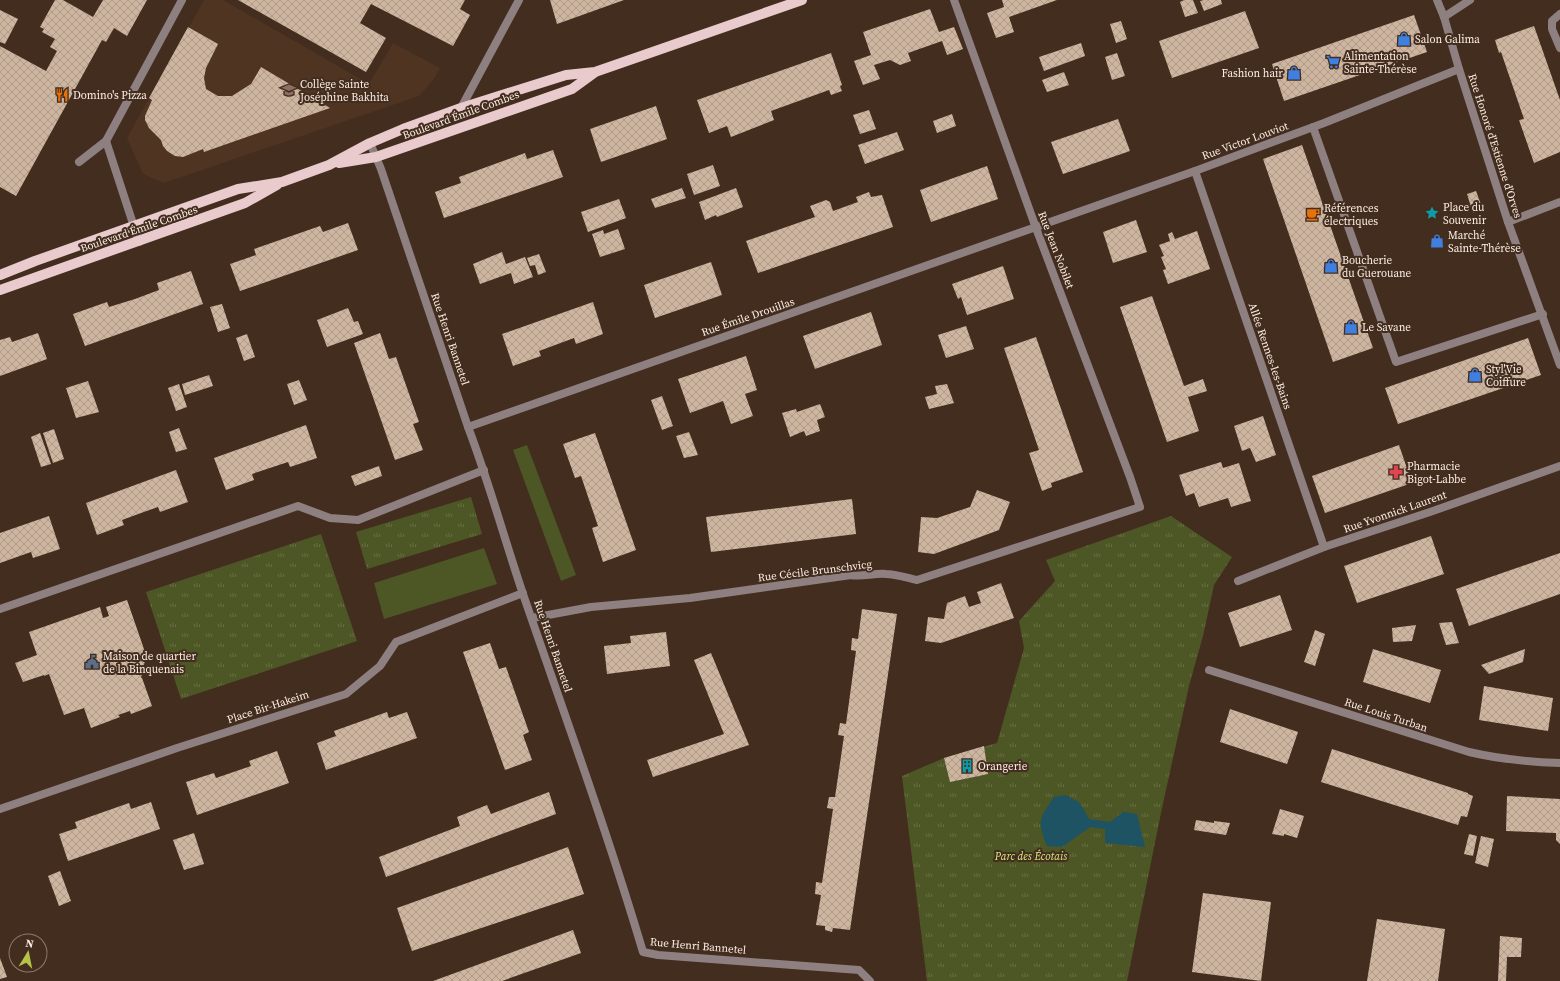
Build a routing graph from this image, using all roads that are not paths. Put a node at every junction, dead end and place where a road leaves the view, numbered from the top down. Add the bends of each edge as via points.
1 (182, 0) edge
2 (519, 0) edge
3 (802, 0) edge
4 (954, 0) edge
5 (1437, 0) edge
6 (1470, 0) edge
7 (1560, 14) edge
8 (1444, 17) junction
9 (1560, 48) edge
10 (1459, 69) junction
11 (595, 72) junction
12 (461, 108) junction
13 (1312, 128) junction
14 (106, 141) junction
15 (370, 143) junction
16 (376, 157) junction
17 (79, 162) dead end
18 (329, 165) junction
19 (1195, 171) junction
20 (282, 182) junction
21 (1560, 202) edge
22 (1508, 222) junction
23 (134, 226) junction
24 (1036, 228) junction
25 (139, 242) junction
26 (0, 276) edge
27 (0, 290) edge
28 (1543, 314) junction
29 (1560, 365) edge
30 (468, 428) junction
31 (1560, 466) edge
32 (484, 470) junction
33 (1140, 507) joint
34 (1324, 547) junction
35 (1238, 581) dead end
36 (523, 593) junction
37 (0, 609) edge
38 (532, 618) junction
39 (1209, 670) dead end
40 (1560, 763) edge
41 (0, 809) edge
42 (870, 981) edge

1 - 14 street
2 - 12 street
3 - 11 main road, Boulevard Émile Combes
4 - 24 street, Rue Jean Nobilet
5 - 8 street, Rue Honoré d'Estienne d'Orves
6 - 8 street
7 - 9 street via 1552,21 1552,29
8 - 10 street, Rue Honoré d'Estienne d'Orves
10 - 13 street, Rue Victor Louviot
10 - 22 street, Rue Honoré d'Estienne d'Orves
11 - 12 main road, Boulevard Émile Combes via 566,75
11 - 16 main road, Boulevard Émile Combes via 572,89
12 - 15 main road, Boulevard Émile Combes
13 - 19 street, Rue Victor Louviot
13 - 28 street via 1396,362
14 - 17 street
14 - 23 street
15 - 16 street, Rue Henri Bannetel
15 - 18 main road, Boulevard Émile Combes
16 - 18 main road, Boulevard Émile Combes
16 - 30 street, Rue Henri Bannetel
18 - 20 main road, Boulevard Émile Combes
19 - 24 street, Rue Victor Louviot
19 - 34 street, Allée Rennes-les-Bains
20 - 23 main road, Boulevard Émile Combes via 238,189
20 - 25 main road, Boulevard Émile Combes via 245,204
21 - 22 street
22 - 28 street, Rue Honoré d'Estienne d'Orves
23 - 25 street
23 - 26 main road, Boulevard Émile Combes
24 - 30 street, Rue Émile Drouillas
24 - 33 street, Rue Jean Nobilet via 1128,469
25 - 27 main road, Boulevard Émile Combes
28 - 29 street, Rue Honoré d'Estienne d'Orves
30 - 32 street, Rue Henri Bannetel
31 - 34 street, Rue Yvonnick Laurent
32 - 36 street, Rue Henri Bannetel
32 - 37 street via 358,520 330,518 298,506
33 - 38 street, Rue Cécile Brunschvicg via 917,580 888,574 851,575 690,598 591,607
34 - 35 street, Rue Yvonnick Laurent
36 - 38 street, Rue Henri Bannetel
36 - 41 street, Place Bir-Hakeim via 396,642 380,666 346,694 177,748
38 - 42 street, Rue Henri Bannetel via 622,881 643,952 859,970
39 - 40 street, Rue Louis Turban via 1469,752 1501,759

